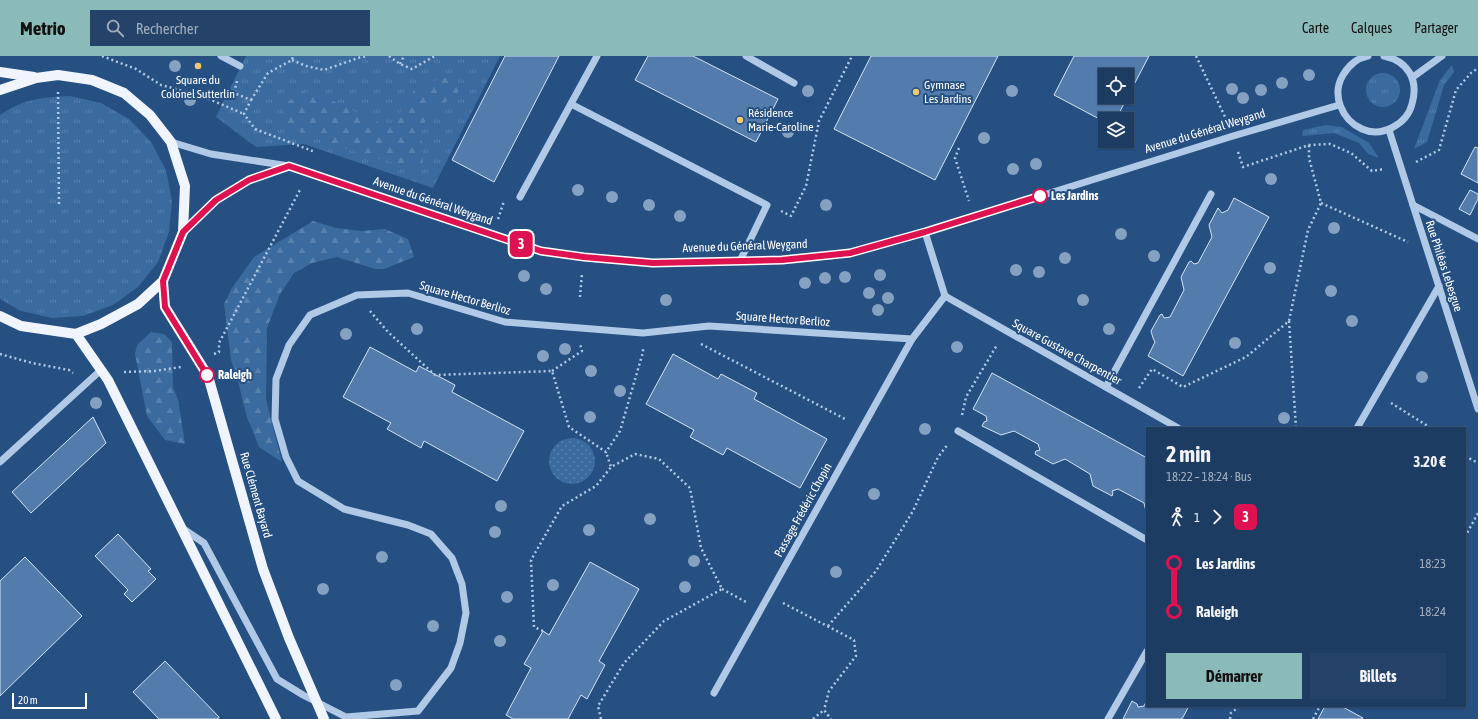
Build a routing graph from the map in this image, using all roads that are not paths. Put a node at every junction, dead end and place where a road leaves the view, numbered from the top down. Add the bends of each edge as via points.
1 (221, 56) edge
2 (596, 56) edge
3 (746, 56) edge
4 (1364, 56) edge
5 (1384, 56) edge
6 (1442, 56) edge
7 (240, 66) road end
8 (0, 72) edge
9 (1413, 77) junction
10 (36, 78) junction
11 (794, 83) dead end
12 (0, 90) edge
13 (571, 104) junction
14 (1339, 105) junction
15 (1389, 130) junction
16 (171, 142) junction
17 (289, 166) junction
18 (1211, 194) dead end
19 (520, 198) road end
20 (1413, 205) junction
21 (183, 232) junction
22 (925, 232) junction
23 (1478, 239) edge
24 (740, 261) junction
25 (163, 281) junction
26 (1439, 286) junction
27 (945, 296) junction
28 (0, 316) edge
29 (76, 334) junction
30 (912, 339) junction
31 (101, 370) junction
32 (1106, 387) junction
33 (1478, 409) edge
34 (1176, 427) edge
35 (1358, 427) edge
36 (958, 431) road end
37 (0, 462) edge
38 (182, 528) junction
39 (1146, 539) edge
40 (1146, 653) edge
41 (714, 693) dead end
42 (316, 702) junction
43 (418, 711) junction
44 (276, 719) edge
45 (324, 719) edge
46 (422, 719) edge
47 (1108, 719) edge

1 - 7 street
2 - 13 street
3 - 11 street
4 - 14 street via 1348,66 1340,80
5 - 9 street via 1405,67
6 - 9 street
8 - 10 main road
9 - 15 street via 1415,96 1411,110 1402,122
10 - 12 main road
10 - 16 main road via 58,76 92,80 124,94 150,115
13 - 19 street
13 - 24 street via 767,205
14 - 15 street via 1351,122 1363,129 1376,132
14 - 22 street, Avenue du Général Weygand
15 - 20 street, Rue Philéas Lebesgue
16 - 17 street, Avenue du Général Weygand via 211,154
16 - 21 main road via 185,186
17 - 21 street via 249,180 216,200
17 - 24 street, Avenue du Général Weygand via 541,251 653,263
18 - 32 street
20 - 23 street
20 - 26 street, Rue Philéas Lebesgue
21 - 25 main road
22 - 24 street, Avenue du Général Weygand via 850,253 782,260
22 - 27 street
25 - 29 main road via 138,304
25 - 42 main road, Rue Clément Bayard via 165,307 208,376 263,569
26 - 33 street, Rue Philéas Lebesgue
26 - 35 street
27 - 30 street, Passage Frédéric Chopin
27 - 32 street, Square Gustave Charpentier
28 - 29 main road via 21,326
29 - 31 main road
30 - 41 street, Passage Frédéric Chopin
30 - 43 street, Square Hector Berlioz via 709,326 643,333 505,322 408,292 357,295 310,315 289,344 276,378 275,418 286,457 298,481 344,508 408,525 431,534 452,558 462,584 466,613 460,644 451,668
31 - 37 street
31 - 38 main road
32 - 34 street, Square Gustave Charpentier
36 - 39 street
38 - 42 street via 204,543 277,679
38 - 44 main road
40 - 47 street
42 - 43 street via 346,717
42 - 45 main road, Rue Clément Bayard
43 - 46 street

